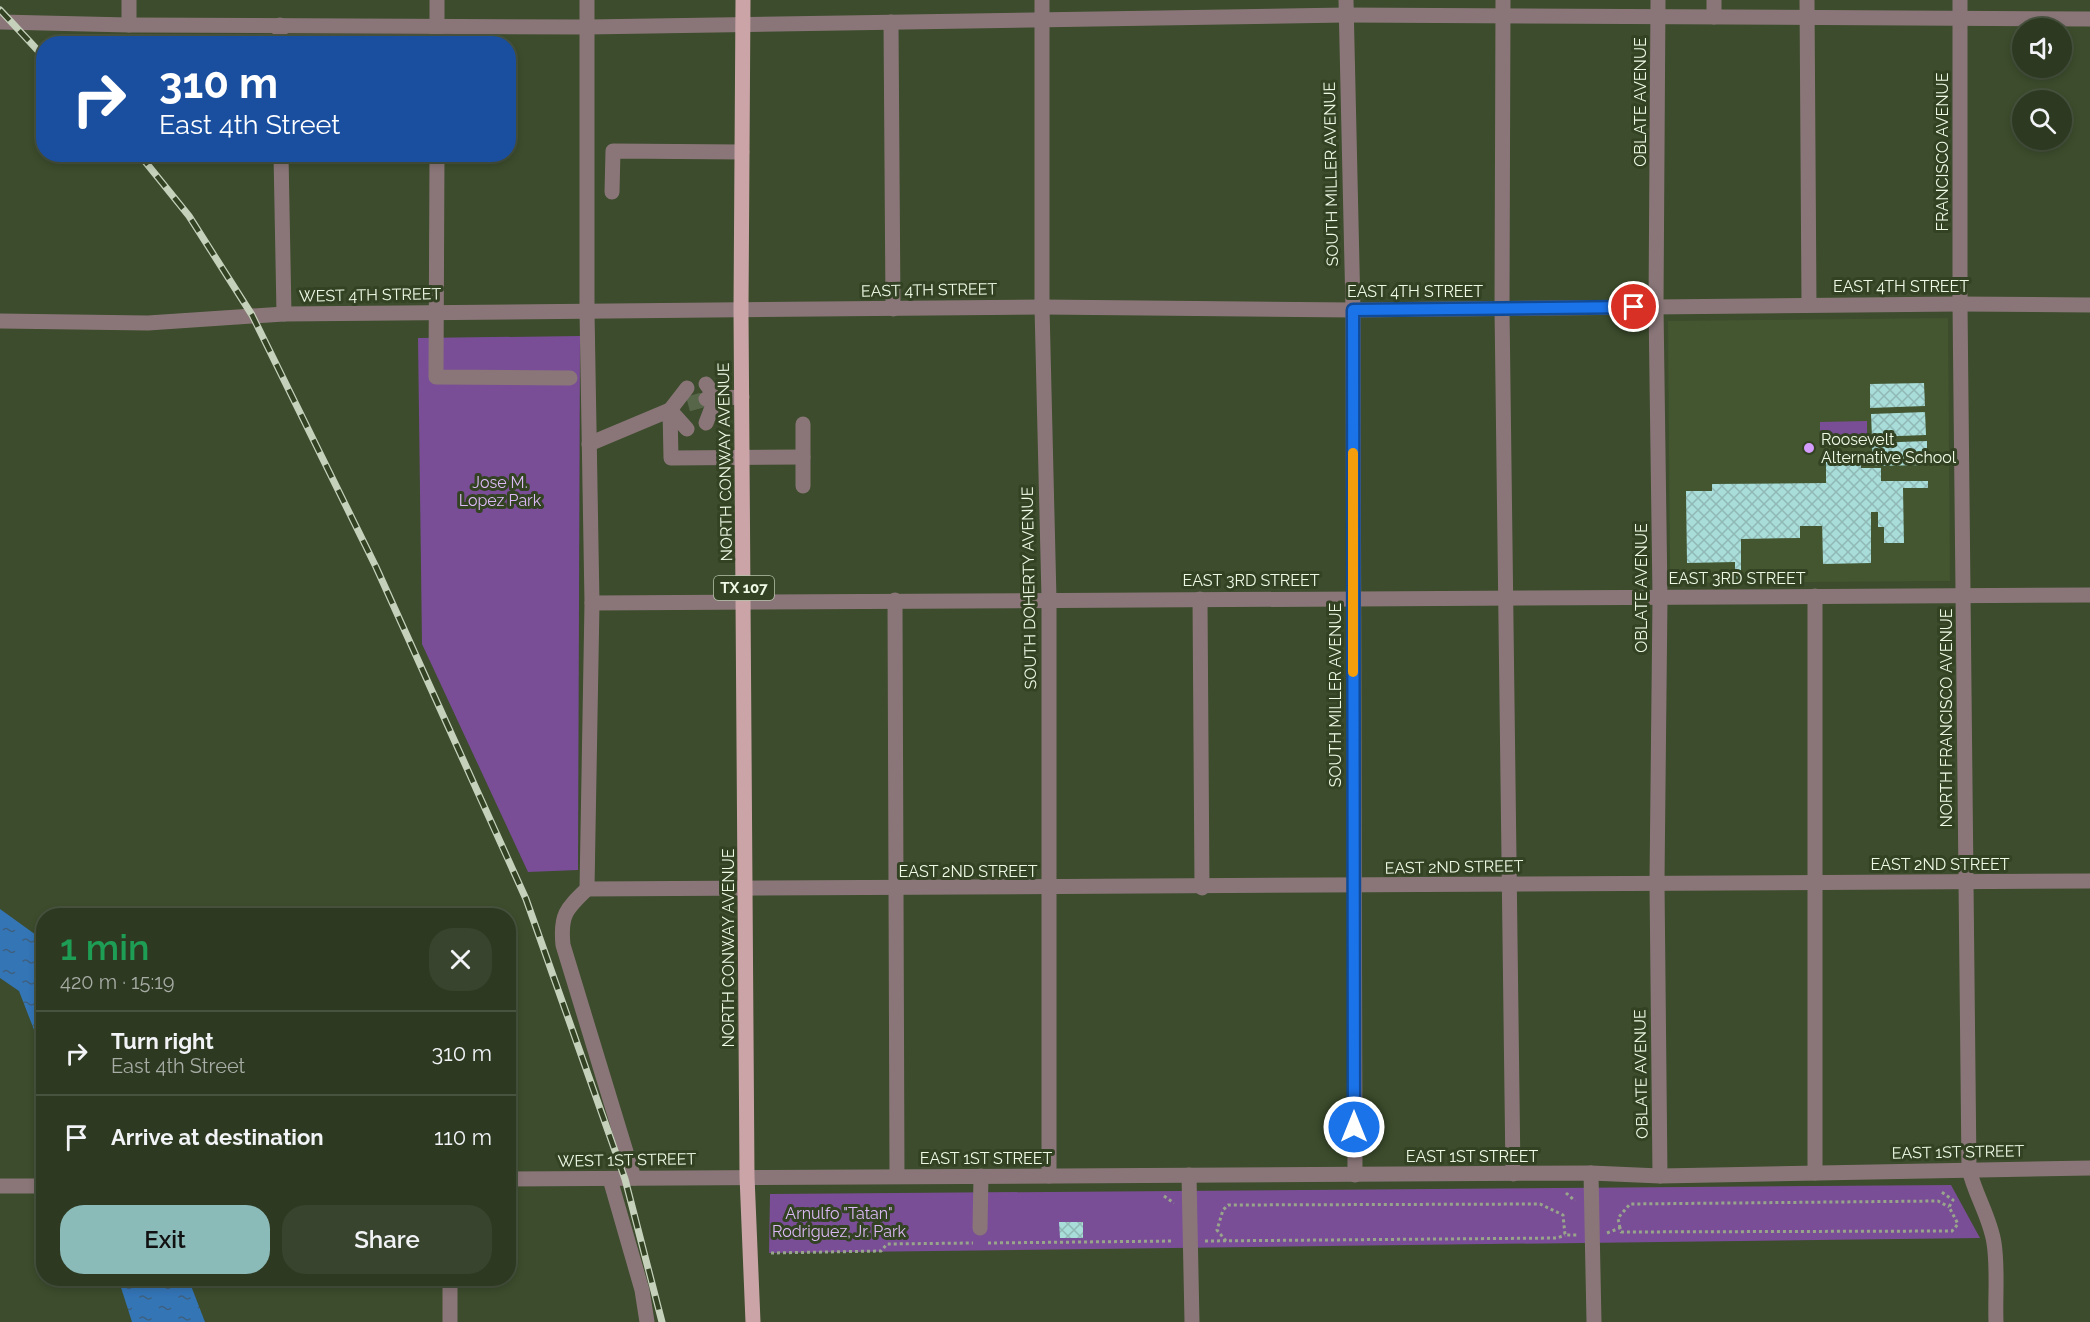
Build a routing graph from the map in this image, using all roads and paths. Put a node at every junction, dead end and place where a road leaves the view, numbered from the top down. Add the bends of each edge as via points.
1 (129, 0) edge
2 (437, 0) edge
3 (587, 0) edge
4 (743, 0) edge
5 (1042, 0) edge
6 (1658, 0) edge
7 (1714, 0) edge
8 (1807, 0) edge
9 (1960, 0) edge
10 (1346, 8) edge
11 (1503, 8) edge
12 (1658, 16) junction
13 (1714, 17) junction
14 (1042, 18) junction
15 (1807, 18) junction
16 (2090, 19) edge
17 (1960, 20) junction
18 (0, 22) edge
19 (891, 22) junction
20 (129, 25) junction
21 (280, 25) junction
22 (743, 25) junction
23 (437, 26) junction
24 (587, 27) junction
25 (280, 36) edge
26 (437, 36) edge
27 (742, 152) junction
28 (281, 162) edge
29 (437, 162) edge
30 (612, 192) dead end
31 (1960, 304) junction
32 (1809, 305) junction
33 (2090, 305) edge
34 (1656, 306) junction
35 (1042, 307) junction
36 (1502, 308) junction
37 (893, 309) junction
38 (741, 310) junction
39 (1353, 310) junction
40 (587, 311) junction
41 (437, 312) junction
42 (284, 314) junction
43 (0, 321) edge
44 (570, 378) dead end
45 (687, 388) tunnel mouth
46 (742, 397) junction
47 (688, 404) tunnel mouth
48 (670, 410) junction
49 (706, 423) dead end
50 (803, 424) dead end
51 (687, 429) dead end
52 (589, 444) junction
53 (743, 456) junction
54 (803, 457) junction
55 (803, 486) dead end
56 (1963, 595) junction
57 (2090, 595) edge
58 (1815, 596) junction
59 (1660, 597) junction
60 (1049, 598) junction
61 (1200, 598) junction
62 (1353, 598) junction
63 (1507, 598) junction
64 (896, 600) junction
65 (744, 602) junction
66 (592, 603) junction
67 (2090, 881) edge
68 (1657, 882) junction
69 (1815, 882) junction
70 (1965, 882) junction
71 (1510, 884) junction
72 (1353, 887) junction
73 (1047, 888) junction
74 (1202, 888) junction
75 (897, 889) junction
76 (587, 890) junction
77 (747, 891) junction
78 (2090, 1168) edge
79 (1969, 1169) junction
80 (1591, 1173) junction
81 (1815, 1173) junction
82 (1513, 1174) junction
83 (1189, 1175) junction
84 (1355, 1175) junction
85 (747, 1176) junction
86 (897, 1176) junction
87 (981, 1176) junction
88 (1049, 1176) junction
89 (1660, 1176) junction
90 (634, 1178) junction
91 (516, 1179) edge
92 (610, 1179) junction
93 (0, 1186) edge
94 (36, 1186) edge
95 (1164, 1196) dead end
96 (1177, 1204) dead end
97 (1948, 1207) dead end
98 (980, 1228) dead end
99 (1620, 1228) dead end
100 (1177, 1232) dead end
101 (1565, 1234) dead end
102 (1184, 1241) junction
103 (771, 1253) dead end
104 (450, 1286) edge
105 (450, 1322) edge
106 (647, 1322) edge
107 (753, 1322) edge
108 (1192, 1322) edge
109 (1594, 1322) edge
110 (1996, 1322) edge

1 - 20 street
2 - 23 street
3 - 24 street
4 - 22 main road, NORTH CONWAY AVENUE / TX 107
5 - 14 street, SOUTH DOHERTY AVENUE
6 - 12 street, OBLATE AVENUE
7 - 13 street
8 - 15 street
9 - 17 street, FRANCISCO AVENUE
10 - 11 street
10 - 14 street
10 - 39 street, SOUTH MILLER AVENUE
11 - 12 street
11 - 36 street
12 - 13 street
12 - 34 street, OBLATE AVENUE
13 - 15 street
14 - 19 street
14 - 35 street, SOUTH DOHERTY AVENUE
15 - 17 street
15 - 32 street
16 - 17 street
17 - 31 street, FRANCISCO AVENUE
18 - 20 street
19 - 22 street
19 - 37 street
20 - 21 street
21 - 23 street
21 - 25 street
22 - 24 street
22 - 27 main road, NORTH CONWAY AVENUE / TX 107
23 - 24 street
23 - 26 street
24 - 40 street
27 - 30 street via 613,151
27 - 38 main road, NORTH CONWAY AVENUE / TX 107
28 - 42 street
29 - 41 street
31 - 32 street, EAST 4TH STREET
31 - 33 street, EAST 4TH STREET
31 - 56 street, NORTH FRANCISCO AVENUE
32 - 34 street, EAST 4TH STREET
34 - 36 street, EAST 4TH STREET
34 - 59 street, OBLATE AVENUE
35 - 37 street, EAST 4TH STREET
35 - 39 street, EAST 4TH STREET
35 - 60 street, SOUTH DOHERTY AVENUE
36 - 39 street, EAST 4TH STREET
36 - 63 street
37 - 38 street, EAST 4TH STREET
38 - 40 street, WEST 4TH STREET
38 - 46 main road, NORTH CONWAY AVENUE / TX 107
39 - 62 street, SOUTH MILLER AVENUE
40 - 41 street, WEST 4TH STREET
40 - 52 street
41 - 42 street, WEST 4TH STREET
41 - 44 street via 436,377
42 - 43 street, WEST 4TH STREET via 148,323
45 - 48 street
46 - 49 street via 709,393
46 - 53 main road, NORTH CONWAY AVENUE / TX 107
47 - 48 street
48 - 51 street
48 - 52 street
48 - 53 street via 671,458
50 - 54 street
52 - 66 street
53 - 54 street
53 - 65 main road, NORTH CONWAY AVENUE / TX 107
54 - 55 street
56 - 57 street, EAST 3RD STREET
56 - 58 street, EAST 3RD STREET
56 - 70 street, NORTH FRANCISCO AVENUE
58 - 59 street, EAST 3RD STREET
58 - 69 street
59 - 63 street, EAST 3RD STREET
59 - 68 street, OBLATE AVENUE
60 - 61 street, EAST 3RD STREET
60 - 64 street, EAST 3RD STREET
60 - 73 street, SOUTH DOHERTY AVENUE
61 - 62 street, EAST 3RD STREET
61 - 74 street
62 - 63 street, EAST 3RD STREET
62 - 72 street, SOUTH MILLER AVENUE
63 - 71 street
64 - 65 street, EAST 3RD STREET
64 - 75 street
65 - 66 street, EAST 3RD STREET
65 - 77 main road, NORTH CONWAY AVENUE / TX 107
66 - 76 street
67 - 70 street, EAST 2ND STREET
68 - 69 street, EAST 2ND STREET
68 - 71 street, EAST 2ND STREET
68 - 89 street, OBLATE AVENUE
69 - 70 street, EAST 2ND STREET
69 - 81 street
70 - 79 street, NORTH FRANCISCO AVENUE
71 - 72 street, EAST 2ND STREET
71 - 82 street
72 - 74 street, EAST 2ND STREET
72 - 84 street, SOUTH MILLER AVENUE
73 - 74 street, EAST 2ND STREET
73 - 75 street, EAST 2ND STREET
73 - 88 street, SOUTH DOHERTY AVENUE
75 - 77 street, EAST 2ND STREET
75 - 86 street
76 - 77 street, EAST 2ND STREET
76 - 90 street via 567,908 561,927 562,945
77 - 85 main road, NORTH CONWAY AVENUE / TX 107
78 - 79 street, EAST 1ST STREET
79 - 81 street, EAST 1ST STREET
79 - 110 street, NORTH FRANCISCO AVENUE via 1994,1244
80 - 82 street, EAST 1ST STREET
80 - 89 street, EAST 1ST STREET
80 - 109 street
81 - 89 street, EAST 1ST STREET
82 - 84 street, EAST 1ST STREET
83 - 84 street, EAST 1ST STREET
83 - 88 street, EAST 1ST STREET
83 - 102 street
85 - 86 street, EAST 1ST STREET
85 - 90 street, WEST 1ST STREET
85 - 107 main road, TX 107
86 - 87 street, EAST 1ST STREET
87 - 88 street, EAST 1ST STREET
87 - 98 street
90 - 92 street, WEST 1ST STREET
91 - 92 street, WEST 1ST STREET
92 - 106 street via 642,1290
93 - 94 street
95 - 96 path
97 - 99 path via 1938,1202 1630,1204 1618,1218
100 - 102 path
101 - 102 path via 1557,1238
102 - 103 path via 887,1244 881,1251
102 - 108 street
104 - 105 street

